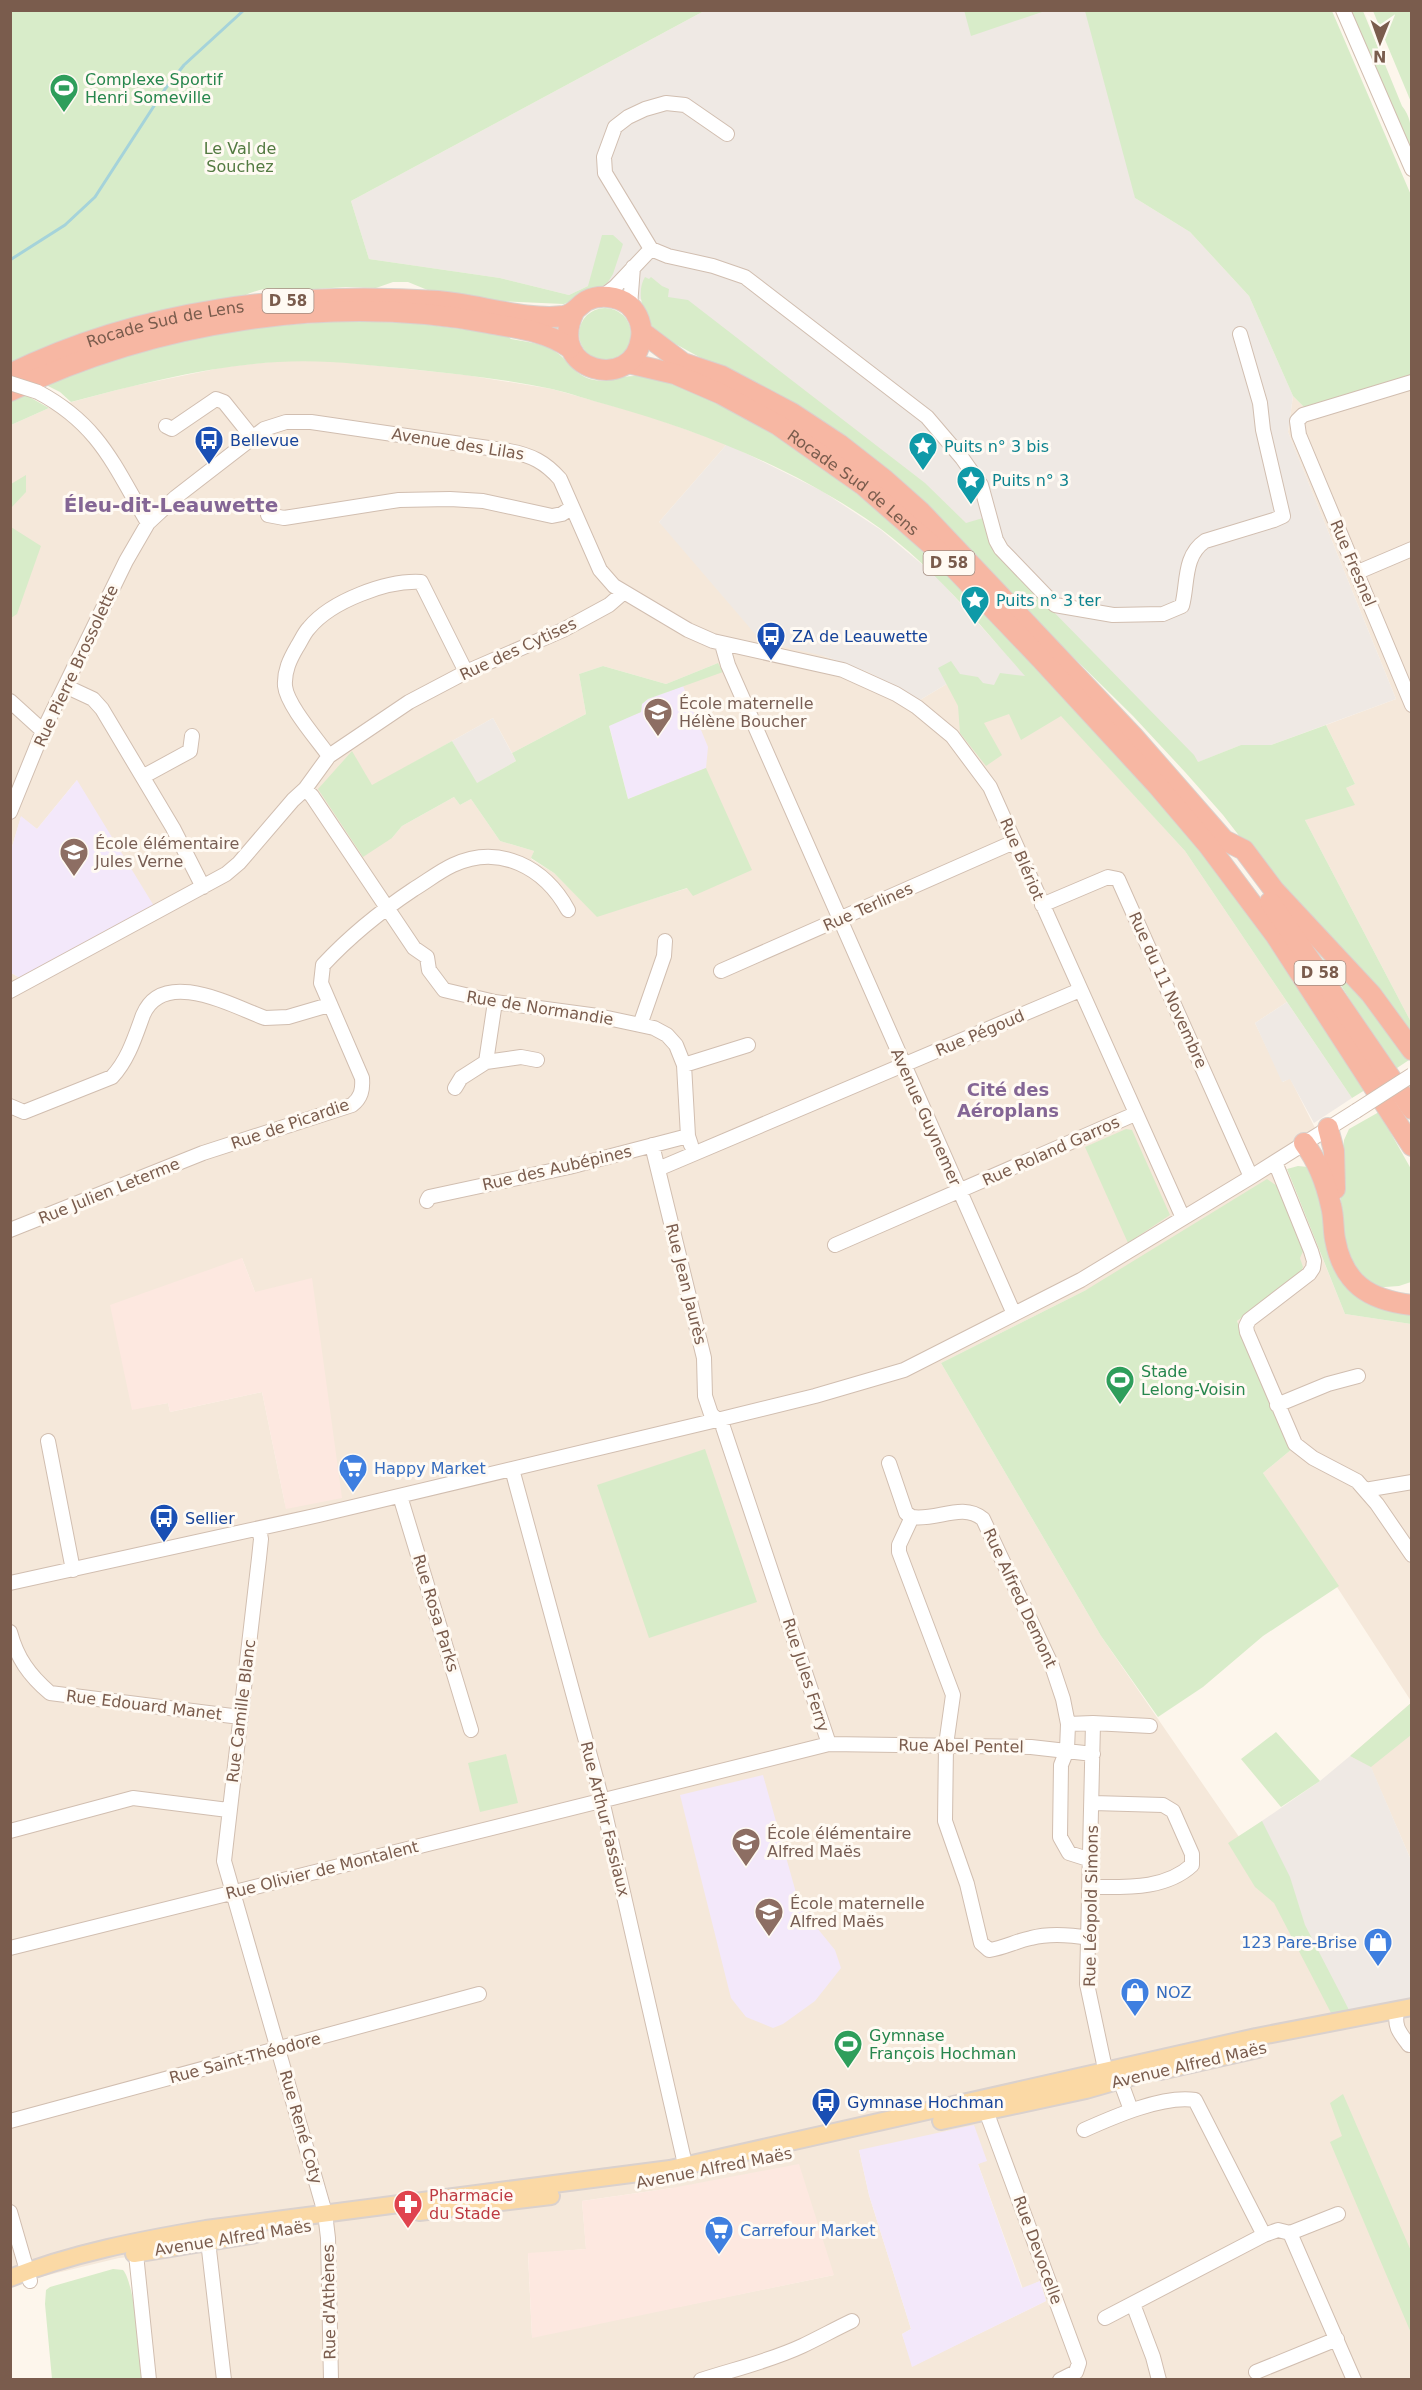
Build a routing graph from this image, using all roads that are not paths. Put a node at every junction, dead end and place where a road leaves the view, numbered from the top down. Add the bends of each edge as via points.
1 (1343, 10) edge
2 (727, 134) dead end
3 (1412, 169) edge
4 (651, 249) junction
5 (633, 267) junction
6 (603, 296) junction
7 (630, 306) junction
8 (574, 312) junction
9 (642, 332) junction
10 (1240, 334) dead end
11 (570, 348) junction
12 (628, 363) junction
13 (10, 374) edge
14 (10, 382) edge
15 (1412, 382) edge
16 (10, 391) edge
17 (166, 426) dead end
18 (252, 437) junction
19 (134, 497) junction
20 (168, 505) junction
21 (571, 508) junction
22 (268, 515) dead end
23 (148, 523) junction
24 (1412, 549) edge
25 (1358, 572) junction
26 (624, 592) junction
27 (722, 644) junction
28 (466, 672) junction
29 (65, 686) junction
30 (10, 701) edge
31 (1411, 702) edge
32 (43, 731) junction
33 (192, 736) dead end
34 (329, 756) junction
35 (144, 776) junction
36 (305, 789) junction
37 (10, 812) edge
38 (1014, 842) junction
39 (1216, 842) junction
40 (202, 887) junction
41 (1042, 905) junction
42 (387, 907) junction
43 (568, 910) dead end
44 (839, 920) junction
45 (665, 941) dead end
46 (721, 971) dead end
47 (1080, 990) junction
48 (10, 991) edge
49 (495, 1002) junction
50 (328, 1005) junction
51 (640, 1025) junction
52 (748, 1045) dead end
53 (1412, 1050) edge
54 (537, 1060) dead end
55 (486, 1062) junction
56 (684, 1065) junction
57 (904, 1066) junction
58 (1412, 1075) edge
59 (455, 1088) dead end
60 (10, 1106) edge
61 (1412, 1109) edge
62 (1135, 1114) junction
63 (1328, 1128) junction
64 (688, 1136) junction
65 (1304, 1143) junction
66 (652, 1145) junction
67 (1412, 1146) edge
68 (207, 1152) joint
69 (694, 1154) junction
70 (1275, 1162) junction
71 (658, 1169) junction
72 (1251, 1177) junction
73 (960, 1191) junction
74 (427, 1202) dead end
75 (1331, 1206) junction
76 (1183, 1218) junction
77 (10, 1230) edge
78 (835, 1245) dead end
79 (1412, 1290) edge
80 (1378, 1297) junction
81 (1412, 1305) edge
82 (1014, 1314) junction
83 (1358, 1377) dead end
84 (1277, 1405) junction
85 (717, 1420) junction
86 (48, 1441) dead end
87 (889, 1463) dead end
88 (512, 1469) junction
89 (1412, 1482) edge
90 (1382, 1487) junction
91 (1365, 1490) junction
92 (400, 1496) junction
93 (1377, 1504) junction
94 (912, 1517) junction
95 (259, 1529) junction
96 (1412, 1555) edge
97 (73, 1570) junction
98 (10, 1583) edge
99 (10, 1632) edge
100 (240, 1717) junction
101 (1093, 1723) junction
102 (1068, 1724) junction
103 (1150, 1725) dead end
104 (471, 1730) dead end
105 (829, 1744) junction
106 (946, 1744) junction
107 (1067, 1750) junction
108 (1093, 1754) junction
109 (602, 1800) junction
110 (1093, 1803) junction
111 (228, 1810) junction
112 (10, 1831) edge
113 (1091, 1860) junction
114 (1090, 1887) junction
115 (233, 1892) junction
116 (1090, 1938) junction
117 (10, 1948) edge
118 (479, 1994) dead end
119 (1401, 2013) edge
120 (1412, 2019) edge
121 (1412, 2045) edge
122 (279, 2049) junction
123 (1114, 2075) junction
124 (1131, 2110) junction
125 (986, 2111) junction
126 (10, 2121) edge
127 (1084, 2130) dead end
128 (686, 2169) junction
129 (10, 2212) edge
130 (1338, 2214) dead end
131 (326, 2219) junction
132 (1290, 2232) junction
133 (1264, 2235) junction
134 (208, 2241) junction
135 (136, 2254) junction
136 (28, 2276) junction
137 (10, 2278) edge
138 (10, 2284) edge
139 (1133, 2304) junction
140 (1105, 2318) dead end
141 (852, 2321) dead end
142 (1337, 2339) junction
143 (1256, 2372) dead end
144 (744, 2374) edge
145 (149, 2379) edge
146 (224, 2379) edge
147 (332, 2379) edge
148 (701, 2379) edge
149 (1059, 2379) edge
150 (1159, 2379) edge
151 (1354, 2379) edge

1 - 3 street
2 - 4 street via 676,103 645,109 615,127 604,157 605,173
4 - 5 street
4 - 10 street via 745,277 927,417 981,485 996,540 1008,557 1055,605 1113,615 1174,611 1182,606 1185,578 1198,545 1283,516 1260,403
5 - 6 street
5 - 7 street
6 - 7 highway
6 - 8 highway via 587,301
7 - 9 highway
8 - 11 highway via 567,336
8 - 13 highway, Rocade Sud de Lens / D 58 via 536,315 408,299 298,299 237,306 110,334
9 - 12 highway via 636,354
9 - 39 highway, Rocade Sud de Lens / D 58 via 683,363 722,376 792,413 839,444 921,512 1149,753
11 - 12 highway via 578,359 595,369 616,369
11 - 16 highway, Rocade Sud de Lens / D 58 via 560,340 535,332 445,317 380,313 293,315 165,335 80,361
12 - 39 highway, Rocade Sud de Lens / D 58 via 675,374 721,394 778,425 863,485 936,549
14 - 19 street, bridge via 38,392 90,429
15 - 25 street, Rue Fresnel via 1303,415 1298,421 1299,435
17 - 18 street via 172,429 216,399 224,402
18 - 20 street, Avenue des Lilas
18 - 21 street, Avenue des Lilas via 270,426 296,421 509,451 533,457 549,467 560,479
19 - 20 street via 149,505
19 - 23 street
20 - 23 street, Rue Pierre Brossolette
21 - 22 street via 552,516 483,501 399,500 284,518
21 - 26 street, Avenue des Lilas via 600,570
23 - 29 street, Rue Pierre Brossolette
24 - 25 street
25 - 31 street, Rue Fresnel
26 - 27 street, Avenue des Lilas via 688,630
26 - 28 street, Rue des Cytises via 609,605 563,630
27 - 38 street, Rue Blériot via 843,670 917,707 964,750 990,787
27 - 44 street, Avenue Guynemer
28 - 34 street, Rue des Cytises via 409,702
28 - 34 street via 421,582 360,594 334,607 309,627 289,662 285,688
29 - 32 street, Rue Pierre Brossolette
29 - 35 street via 93,699 102,709
30 - 32 street
32 - 37 street, Rue Pierre Brossolette
33 - 35 street via 190,751
34 - 36 street, Rue des Cytises
35 - 40 street
36 - 40 street, Rue des Cytises via 239,863
36 - 42 street, Rue de Normandie
38 - 41 street, Rue Blériot
38 - 44 street, Rue Terlines
39 - 53 highway via 1244,850 1274,890 1371,994
39 - 61 highway, D 58 via 1285,922
39 - 67 highway, D 58
40 - 48 street, Rue des Cytises
41 - 47 street, Rue Blériot
41 - 72 street, Rue du 11 Novembre via 1108,877 1118,879
42 - 43 street, Rue de Picardie via 453,865 475,858 499,857 519,863 548,881
42 - 49 street, Rue de Normandie via 414,948 427,957 429,970 444,990
42 - 50 street, Rue de Picardie via 323,965 321,983
44 - 46 street, Rue Terlines
44 - 57 street, Avenue Guynemer
45 - 51 street via 664,956
47 - 57 street, Rue Pégoud
47 - 62 street, Rue Blériot
49 - 51 street, Rue de Normandie
49 - 55 street
50 - 60 street via 265,1018 195,992 169,993 155,999 146,1009 123,1066 112,1077 24,1112
50 - 68 street, Rue de Picardie via 362,1078 358,1100 342,1109
51 - 56 street, Rue de Normandie via 667,1035
52 - 56 street
54 - 55 street via 521,1057
55 - 59 street via 460,1078
56 - 64 street
57 - 69 street, Rue Pégoud
57 - 73 street, Avenue Guynemer
58 - 63 street, bridge
62 - 73 street, Rue Roland Garros
62 - 76 street, Rue Blériot
63 - 65 street
63 - 75 highway via 1334,1151 1335,1192
64 - 66 street, Rue des Aubépines
64 - 69 street
65 - 70 street
65 - 75 highway via 1322,1171
66 - 71 street, Rue Jean Jaurès
66 - 74 street, Rue des Aubépines via 429,1197
68 - 77 street, Rue Julien Leterme
69 - 71 street, Rue Pégoud
70 - 72 street
70 - 84 street via 1314,1261 1309,1274 1246,1326
71 - 85 street, Rue Jean Jaurès via 704,1358 705,1396
72 - 76 street
73 - 78 street, Rue Roland Garros
73 - 82 street, Avenue Guynemer
75 - 80 highway via 1343,1268 1355,1284
76 - 82 street via 1081,1280
79 - 80 highway
80 - 81 highway
82 - 85 street via 904,1370
83 - 84 street via 1328,1384
84 - 91 street via 1299,1448 1345,1473
85 - 88 street
85 - 105 street, Rue Jules Ferry via 722,1424
86 - 97 street
87 - 94 street via 906,1513
88 - 92 street
88 - 109 street, Rue Arthur Fassiaux
89 - 90 street
90 - 91 street
90 - 93 street
91 - 93 street
92 - 95 street
92 - 104 street, Rue Rosa Parks
93 - 96 street
94 - 102 street, Rue Alfred Demont via 923,1519 974,1511 983,1519 1052,1666
94 - 106 street via 899,1552 954,1695
95 - 97 street
95 - 100 street, Rue Camille Blanc
97 - 98 street
99 - 100 street, Rue Edouard Manet via 16,1654 50,1693
100 - 111 street, Rue Camille Blanc
101 - 102 street
101 - 103 street
101 - 108 street, Rue Léopold Simons
102 - 107 street, Rue Alfred Demont
105 - 106 street, Rue Abel Pentel
105 - 109 street, Rue Jules Ferry
106 - 107 street, Rue Abel Pentel
106 - 116 street via 945,1821 967,1884 981,1943 989,1950 1032,1937
107 - 108 street, Rue Abel Pentel
107 - 113 street, Rue Alfred Demont via 1061,1764 1059,1837 1069,1853
108 - 110 street, Rue Léopold Simons
109 - 115 street, Rue Olivier de Montalent
109 - 128 street, Rue Arthur Fassiaux
110 - 113 street, Rue Léopold Simons
110 - 114 street via 1163,1805 1173,1811 1192,1854 1192,1865 1160,1883
111 - 112 street via 133,1798
111 - 115 street, Rue Camille Blanc via 224,1861
113 - 114 street, Rue Léopold Simons
114 - 116 street, Rue Léopold Simons
115 - 117 street, Rue Olivier de Montalent
115 - 122 street, Rue René Coty
116 - 123 street, Rue Léopold Simons via 1087,1984 1104,2064
118 - 122 street, Rue Saint-Théodore
119 - 120 main road, Avenue Alfred Maës
119 - 121 street via 1401,2035
119 - 123 main road, Avenue Alfred Maës via 1265,2047
119 - 123 main road, Avenue Alfred Maës via 1256,2037
122 - 126 street, Rue Saint-Théodore
122 - 131 street, Rue René Coty
123 - 124 street, Rue Léopold Simons
123 - 125 main road, Avenue Alfred Maës via 1086,2090
123 - 128 main road, Avenue Alfred Maës
124 - 127 street
124 - 133 street via 1184,2098 1195,2100
125 - 128 main road, Avenue Alfred Maës
125 - 149 street, Rue Devocelle via 1079,2363 1076,2372
128 - 131 main road, Avenue Alfred Maës via 596,2190
129 - 136 street
130 - 132 street
131 - 134 main road, Avenue Alfred Maës
131 - 136 main road, Avenue Alfred Maës via 165,2236
131 - 147 street, Rue d'Athènes
132 - 133 street via 1278,2230
132 - 142 street
133 - 139 street
134 - 135 main road, Avenue Alfred Maës
134 - 146 street
135 - 136 main road, Avenue Alfred Maës
135 - 145 street
136 - 137 main road, Avenue Alfred Maës
136 - 138 main road, Avenue Alfred Maës
139 - 140 street
139 - 150 street
141 - 144 street
142 - 143 street
142 - 151 street
144 - 148 street

